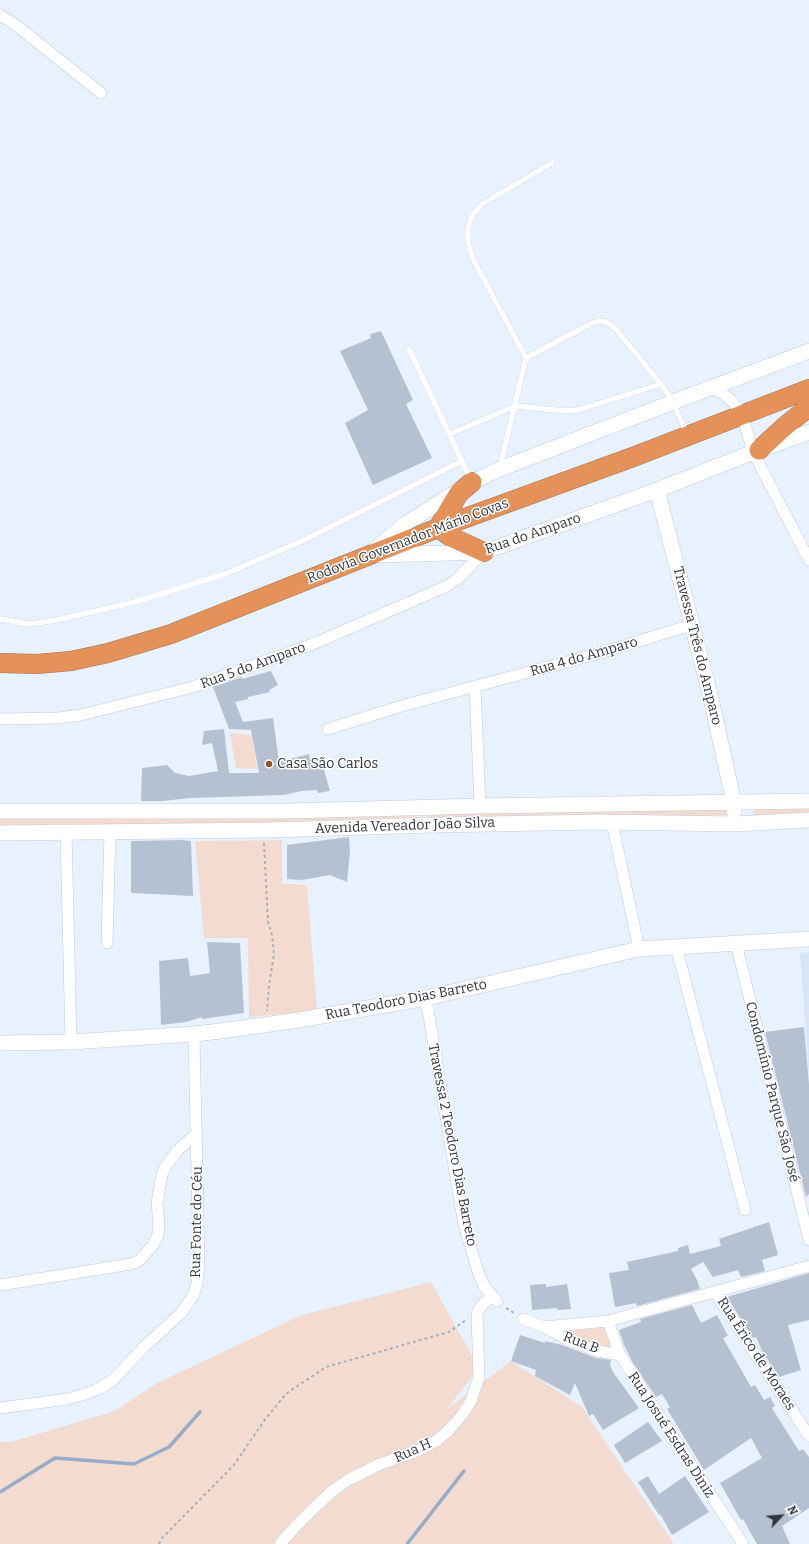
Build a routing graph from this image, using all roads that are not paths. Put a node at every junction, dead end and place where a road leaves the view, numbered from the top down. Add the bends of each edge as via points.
1 (0, 15) edge
2 (101, 93) dead end
3 (552, 163) dead end
4 (409, 349) dead end
5 (809, 351) edge
6 (526, 358) junction
7 (661, 384) junction
8 (711, 387) junction
9 (809, 389) edge
10 (673, 402) junction
11 (515, 406) junction
12 (809, 407) edge
13 (742, 414) junction
14 (809, 432) edge
15 (450, 434) junction
16 (688, 436) junction
17 (756, 451) junction
18 (462, 461) junction
19 (500, 470) junction
20 (472, 482) junction
21 (657, 490) junction
22 (438, 528) junction
23 (484, 552) junction
24 (369, 555) junction
25 (809, 560) edge
26 (0, 619) edge
27 (691, 625) junction
28 (0, 663) edge
29 (475, 687) junction
30 (0, 719) edge
31 (328, 729) dead end
32 (809, 801) edge
33 (734, 803) junction
34 (601, 804) junction
35 (480, 806) junction
36 (430, 807) junction
37 (0, 811) edge
38 (809, 820) edge
39 (607, 822) junction
40 (735, 824) junction
41 (432, 825) junction
42 (66, 831) junction
43 (110, 832) junction
44 (0, 833) edge
45 (809, 939) edge
46 (107, 943) dead end
47 (736, 943) junction
48 (676, 946) junction
49 (639, 949) junction
50 (426, 998) junction
51 (194, 1034) junction
52 (71, 1042) junction
53 (0, 1043) edge
54 (197, 1133) junction
55 (746, 1210) dead end
56 (809, 1240) edge
57 (809, 1266) edge
58 (0, 1285) edge
59 (715, 1292) junction
60 (479, 1309) joint
61 (523, 1319) road end
62 (608, 1321) junction
63 (544, 1327) junction
64 (620, 1356) junction
65 (0, 1408) edge
66 (809, 1436) edge
67 (280, 1544) edge
68 (743, 1544) edge

1 - 2 street
3 - 6 lane via 482,204 473,214 468,227 468,242 473,259
4 - 15 lane
5 - 8 street
6 - 7 lane via 590,324 606,322 615,328
6 - 11 lane
7 - 10 lane
7 - 11 lane via 578,410
8 - 10 street
8 - 13 street via 724,394
9 - 13 highway, Rodovia Governador Mário Covas
10 - 16 lane
10 - 19 street
11 - 15 lane
11 - 19 lane
12 - 17 highway
13 - 16 highway, Rodovia Governador Mário Covas
13 - 17 street
14 - 17 street, Rua do Amparo
15 - 18 lane
16 - 22 highway, Rodovia Governador Mário Covas
17 - 21 street, Rua do Amparo
17 - 25 street
18 - 20 lane
18 - 26 lane via 302,541 225,574 135,602 57,620 29,624
19 - 20 street
20 - 22 highway via 459,493
20 - 24 street via 406,524
21 - 23 street, Rua do Amparo
21 - 27 street, Travessa Três do Amparo
22 - 23 highway
22 - 24 highway, Rodovia Governador Mário Covas
23 - 24 street, Rua do Amparo
23 - 30 street, Rua 5 do Amparo via 447,586 313,644 200,685 81,715
24 - 28 highway, Rodovia Governador Mário Covas via 145,642 71,661 37,664
27 - 29 street, Rua 4 do Amparo
27 - 33 street, Travessa Três do Amparo via 710,694
29 - 31 street, Rua 4 do Amparo
29 - 35 street
32 - 33 street, Avenida Vereador João Silva
33 - 34 street, Avenida Vereador João Silva
33 - 40 street, Travessa Três do Amparo
34 - 35 street, Avenida Vereador João Silva
34 - 39 street
35 - 36 street, Avenida Vereador João Silva
36 - 37 street, Avenida Vereador João Silva via 288,811
36 - 41 street
38 - 40 street, Avenida Vereador João Silva
39 - 40 street, Avenida Vereador João Silva
39 - 41 street, Avenida Vereador João Silva
39 - 49 street
41 - 43 street, Avenida Vereador João Silva
42 - 43 street, Avenida Vereador João Silva
42 - 44 street, Avenida Vereador João Silva
42 - 52 street
43 - 46 street
45 - 47 street, Rua Teodoro Dias Barreto
47 - 48 street, Rua Teodoro Dias Barreto
47 - 56 street, Condomínio Parque São José
48 - 49 street, Rua Teodoro Dias Barreto
48 - 55 street
49 - 50 street, Rua Teodoro Dias Barreto
50 - 51 street, Rua Teodoro Dias Barreto
50 - 60 street, Travessa 2 Teodoro Dias Barreto via 464,1225 479,1275 494,1299
51 - 52 street, Rua Teodoro Dias Barreto
51 - 54 street, Rua Fonte do Céu
52 - 53 street, Rua Teodoro Dias Barreto
54 - 58 street via 174,1154 162,1174 157,1203 158,1235 140,1260 131,1264
54 - 65 street, Rua Fonte do Céu via 199,1265 197,1283 181,1313 144,1346 113,1380 100,1388 67,1399
57 - 59 street
59 - 62 street
59 - 66 street, Rua Érico de Moraes
60 - 67 street, Rua H via 478,1377 471,1401 462,1415 436,1441 409,1455 378,1465 332,1491
61 - 63 street, Rua B
62 - 63 street
62 - 64 street, Rua Josué Esdras Diniz
63 - 64 street, Rua B via 568,1340
64 - 68 street, Rua Josué Esdras Diniz

